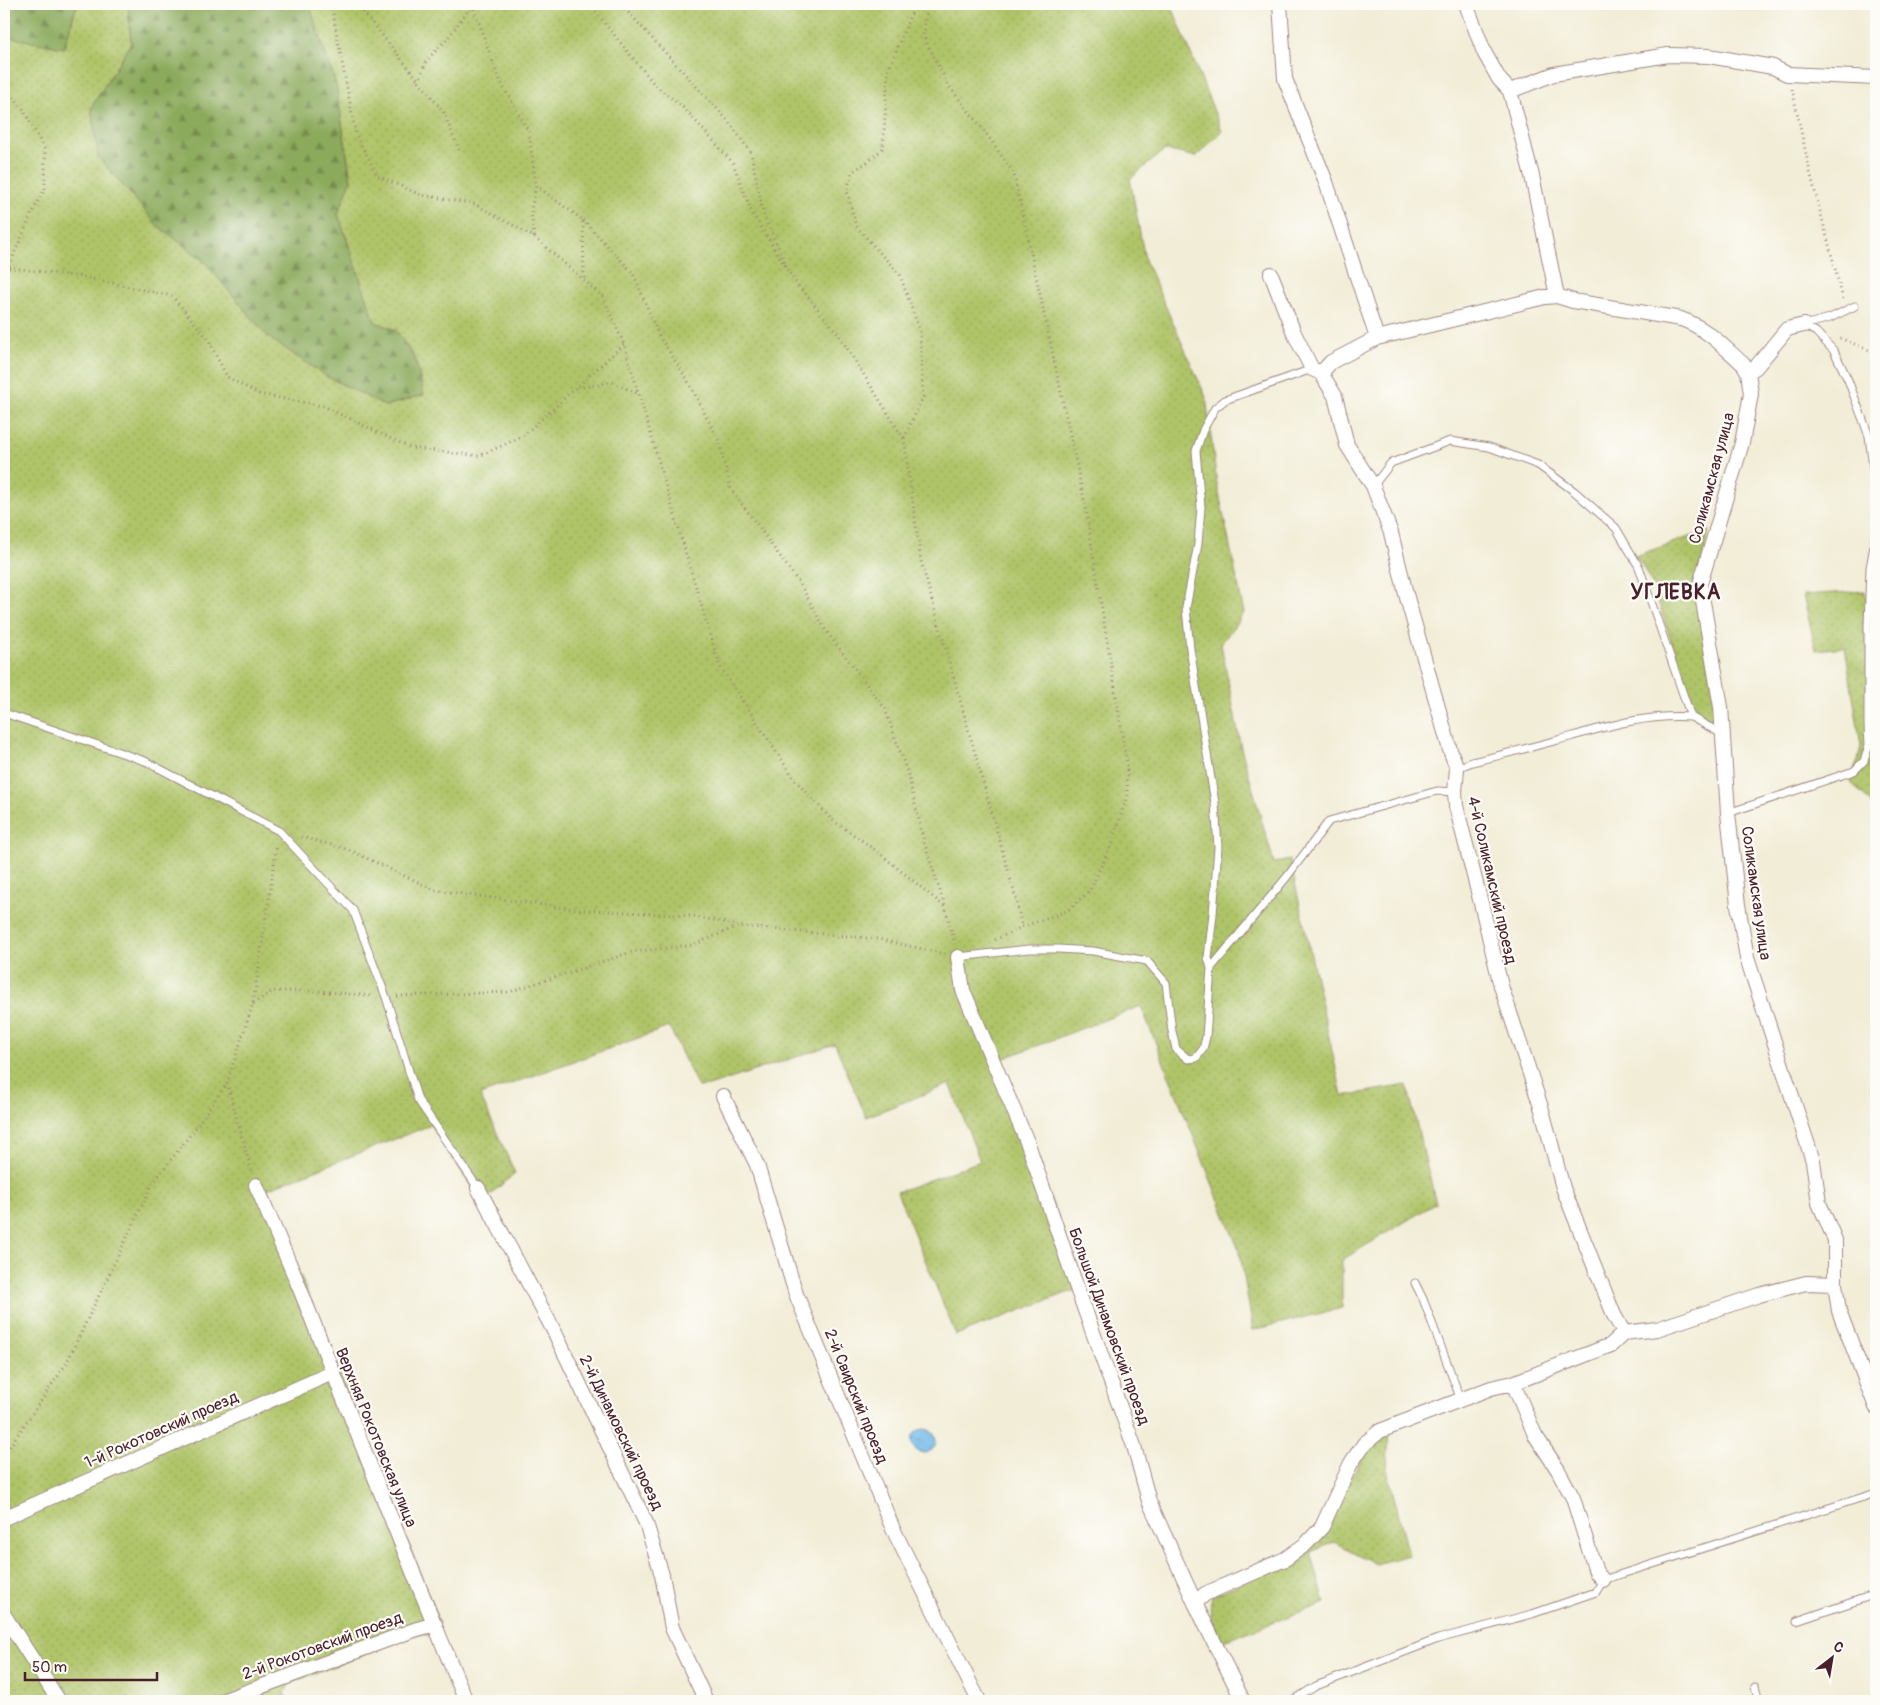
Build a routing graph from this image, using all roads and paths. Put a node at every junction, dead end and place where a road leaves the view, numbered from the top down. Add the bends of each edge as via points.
1 (331, 4) edge
2 (357, 4) edge
3 (472, 4) edge
4 (589, 4) edge
5 (623, 4) edge
6 (918, 4) edge
7 (927, 4) edge
8 (1280, 4) edge
9 (1466, 4) edge
10 (1787, 74) junction
11 (1876, 78) edge
12 (419, 81) junction
13 (4, 85) edge
14 (1510, 91) junction
15 (459, 150) dead end
16 (536, 186) junction
17 (583, 220) junction
18 (534, 237) junction
19 (6, 267) edge
20 (4, 271) edge
21 (1271, 274) dead end
22 (792, 279) junction
23 (584, 280) junction
24 (1557, 296) junction
25 (1855, 306) dead end
26 (1846, 310) junction
27 (1804, 324) junction
28 (1377, 338) junction
29 (624, 344) junction
30 (1317, 371) junction
31 (1748, 372) junction
32 (577, 388) junction
33 (639, 394) junction
34 (904, 439) junction
35 (1373, 486) junction
36 (1876, 491) edge
37 (1876, 534) edge
38 (4, 713) edge
39 (1690, 717) junction
40 (1722, 734) junction
41 (1457, 768) junction
42 (1455, 792) junction
43 (1728, 813) junction
44 (279, 831) junction
45 (945, 907) junction
46 (739, 926) junction
47 (1022, 927) junction
48 (995, 940) dead end
49 (958, 956) junction
50 (1211, 968) junction
51 (386, 996) junction
52 (253, 1004) junction
53 (227, 1083) junction
54 (723, 1096) dead end
55 (256, 1185) joint
56 (478, 1188) joint
57 (1415, 1283) dead end
58 (1835, 1284) junction
59 (1624, 1333) junction
60 (332, 1373) junction
61 (1512, 1383) junction
62 (1461, 1400) junction
63 (1876, 1407) edge
64 (4, 1455) edge
65 (1876, 1493) edge
66 (4, 1518) edge
67 (1603, 1580) junction
68 (1876, 1594) edge
69 (1195, 1603) junction
70 (4, 1615) edge
71 (1797, 1621) dead end
72 (436, 1624) junction
73 (1755, 1688) dead end
74 (59, 1701) edge
75 (222, 1701) edge
76 (466, 1701) edge
77 (706, 1701) edge
78 (979, 1701) edge
79 (1243, 1701) edge
80 (1292, 1701) edge
81 (1759, 1701) edge

1 - 18 path via 356,135 378,176 420,195 475,204
2 - 12 path
3 - 12 path via 448,38 426,61
3 - 16 path via 499,79 529,132
4 - 22 path via 656,85 685,109 733,163 751,211
5 - 22 path via 730,123 751,153 763,213
6 - 34 path via 888,71 883,148 852,172 847,191 856,226 900,276 920,332 923,397
7 - 47 path via 923,35 948,86 1014,174 1086,504 1127,764 1126,796 1110,848 1090,890 1067,911
8 - 28 street via 1286,79 1326,182
9 - 14 street via 1484,52
10 - 11 street
10 - 14 street via 1773,67 1709,56 1668,55 1554,74
10 - 26 path
12 - 15 path via 443,111
13 - 19 path via 23,109 45,150 45,189
14 - 24 street
16 - 17 path
16 - 18 path via 531,210
17 - 23 path
17 - 45 path via 633,273 659,336 687,379 719,440 731,489 800,584 824,628 885,709 908,774 924,842
18 - 23 path
19 - 20 path
19 - 32 path via 84,277 172,296 208,339 226,377 258,394 323,406 411,448 479,456 523,436
21 - 30 street, 4-й Соликамский проезд via 1294,333
22 - 34 path via 837,332
23 - 29 path via 603,297
24 - 28 street
24 - 31 street via 1694,323 1708,332
25 - 26 lane
26 - 27 lane via 1830,318
27 - 31 street via 1787,329 1756,367
27 - 36 lane via 1834,351 1848,380 1869,436
28 - 30 street
29 - 32 path
29 - 33 path
30 - 35 street, 4-й Соликамский проезд via 1335,396 1347,445
30 - 50 lane via 1225,400 1215,408 1196,451 1201,507 1186,608 1218,847 1208,958
31 - 40 street, Соликамская улица via 1750,394 1742,443 1700,584 1721,707
32 - 33 path via 611,382
33 - 45 path via 719,665 801,787 831,819 878,852
34 - 47 path via 921,561
35 - 39 lane via 1391,463 1450,441 1489,448 1538,465 1574,491 1616,528 1639,567
35 - 41 street, 4-й Соликамский проезд via 1391,533
37 - 43 lane via 1870,568 1869,745 1864,762 1854,771
38 - 44 lane via 145,761
39 - 40 lane
39 - 41 lane via 1655,717 1609,726
40 - 43 street, Соликамская улица
41 - 42 street, 4-й Соликамский проезд
42 - 50 lane via 1437,791 1329,821
42 - 59 street, 4-й Соликамский проезд via 1500,986 1542,1110 1563,1188
43 - 58 street, Соликамская улица via 1747,958 1813,1161 1819,1203 1835,1240
44 - 46 path via 347,849 434,890 574,909 693,916
44 - 51 lane via 353,910
44 - 52 path
45 - 49 path
46 - 49 path via 878,939
46 - 51 path via 693,945 632,952 508,992
47 - 48 path
49 - 50 lane via 1058,949 1093,950 1147,961 1166,982 1176,1049 1188,1059 1196,1058 1205,1043
49 - 69 street, Большой Динамовский проезд via 963,990 1028,1144 1134,1446 1149,1501
51 - 52 path via 318,991 273,992
51 - 56 lane via 418,1100
52 - 53 path
53 - 55 path
53 - 64 path via 154,1183 66,1364
54 - 78 street, 2-й Свирский проезд via 756,1165 796,1294 892,1528
55 - 60 street, Верхняя Рокотовская улица
56 - 77 street, 2-й Динамовский проезд via 555,1333 646,1523 662,1575 672,1628
57 - 62 lane
58 - 59 street via 1806,1283 1657,1328
58 - 63 street, Соликамская улица via 1839,1311
59 - 61 street via 1610,1345
60 - 66 street, 1-й Рокотовский проезд
60 - 72 street, Верхняя Рокотовская улица
61 - 62 street
61 - 67 street via 1535,1434 1573,1498 1596,1572
62 - 69 street via 1380,1431 1364,1444 1322,1527 1306,1544 1285,1559 1205,1594
65 - 67 lane
67 - 80 lane via 1596,1592 1532,1614 1438,1639 1316,1686
68 - 71 lane
69 - 79 street, Большой Динамовский проезд
70 - 74 street
72 - 75 street, 2-й Рокотовский проезд
72 - 76 street, Верхняя Рокотовская улица
73 - 81 lane

